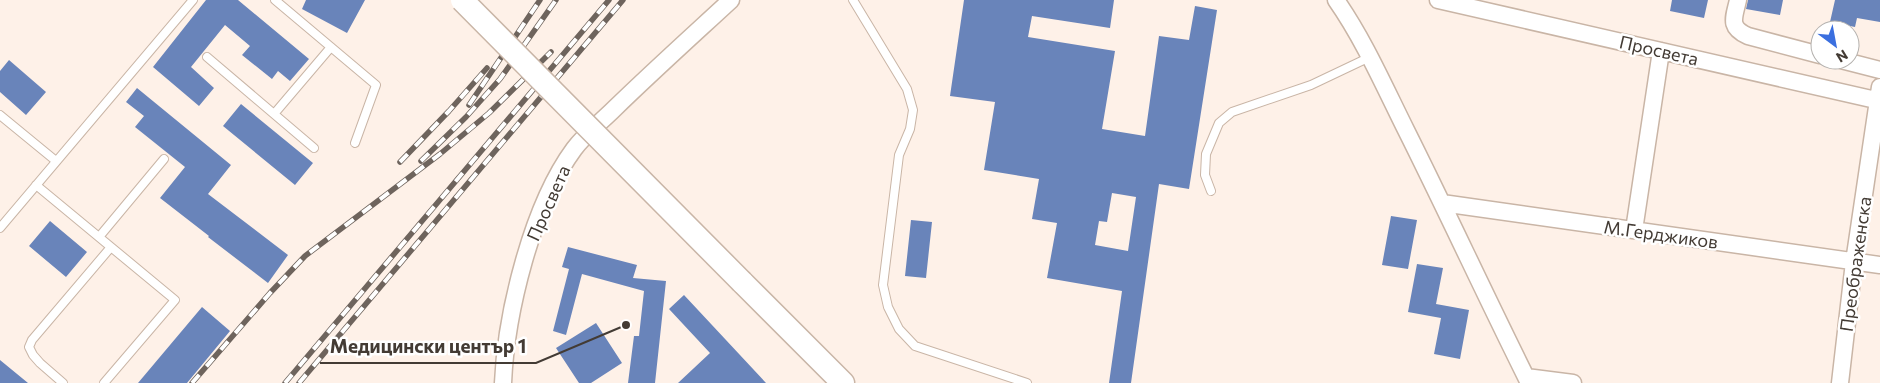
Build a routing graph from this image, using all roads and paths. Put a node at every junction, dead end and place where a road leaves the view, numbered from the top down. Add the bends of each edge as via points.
1 (193, 0) edge
2 (275, 0) edge
3 (462, 0) edge
4 (731, 0) edge
5 (853, 0) edge
6 (1336, 0) edge
7 (1442, 0) edge
8 (1738, 0) edge
9 (331, 47) junction
10 (1660, 51) junction
11 (1810, 52) edge
12 (207, 57) dead end
13 (1370, 57) junction
14 (1860, 65) edge
15 (1880, 70) edge
16 (1879, 96) edge
17 (274, 114) junction
18 (0, 116) edge
19 (355, 143) dead end
20 (314, 148) dead end
21 (164, 159) dead end
22 (56, 161) junction
23 (36, 185) junction
24 (1211, 191) dead end
25 (1442, 203) junction
26 (0, 228) edge
27 (1634, 230) junction
28 (99, 237) junction
29 (111, 247) junction
30 (1854, 262) junction
31 (1880, 265) edge
32 (1527, 380) edge
33 (63, 383) edge
34 (104, 383) edge
35 (503, 383) edge
36 (844, 383) edge
37 (1027, 383) edge
38 (1572, 383) edge
39 (1840, 383) edge

1 - 22 lane
2 - 9 lane
3 - 36 main road, bridge
4 - 35 street, Просвета via 575,148 557,176 521,271 504,350
5 - 37 lane via 907,89 913,110 910,129 899,155 883,285 888,308 899,328 915,346
6 - 13 street
7 - 10 street, Просвета
8 - 11 street via 1734,27 1739,32
9 - 17 lane
9 - 19 lane via 376,85
10 - 16 street, Просвета
10 - 27 street
12 - 17 lane
13 - 24 lane via 1311,85 1232,112 1219,123 1206,154 1205,175
13 - 25 street
14 - 15 street
16 - 30 street, Преображенска
17 - 20 lane
18 - 22 lane
21 - 28 lane
22 - 23 lane
23 - 26 lane
23 - 28 lane
25 - 27 street, М.Герджиков
25 - 32 street
27 - 30 street, М.Герджиков
28 - 29 lane
29 - 33 lane via 29,347 40,363
29 - 34 lane via 175,300
30 - 31 street, М.Герджиков
30 - 39 street, Преображенска
32 - 38 street

